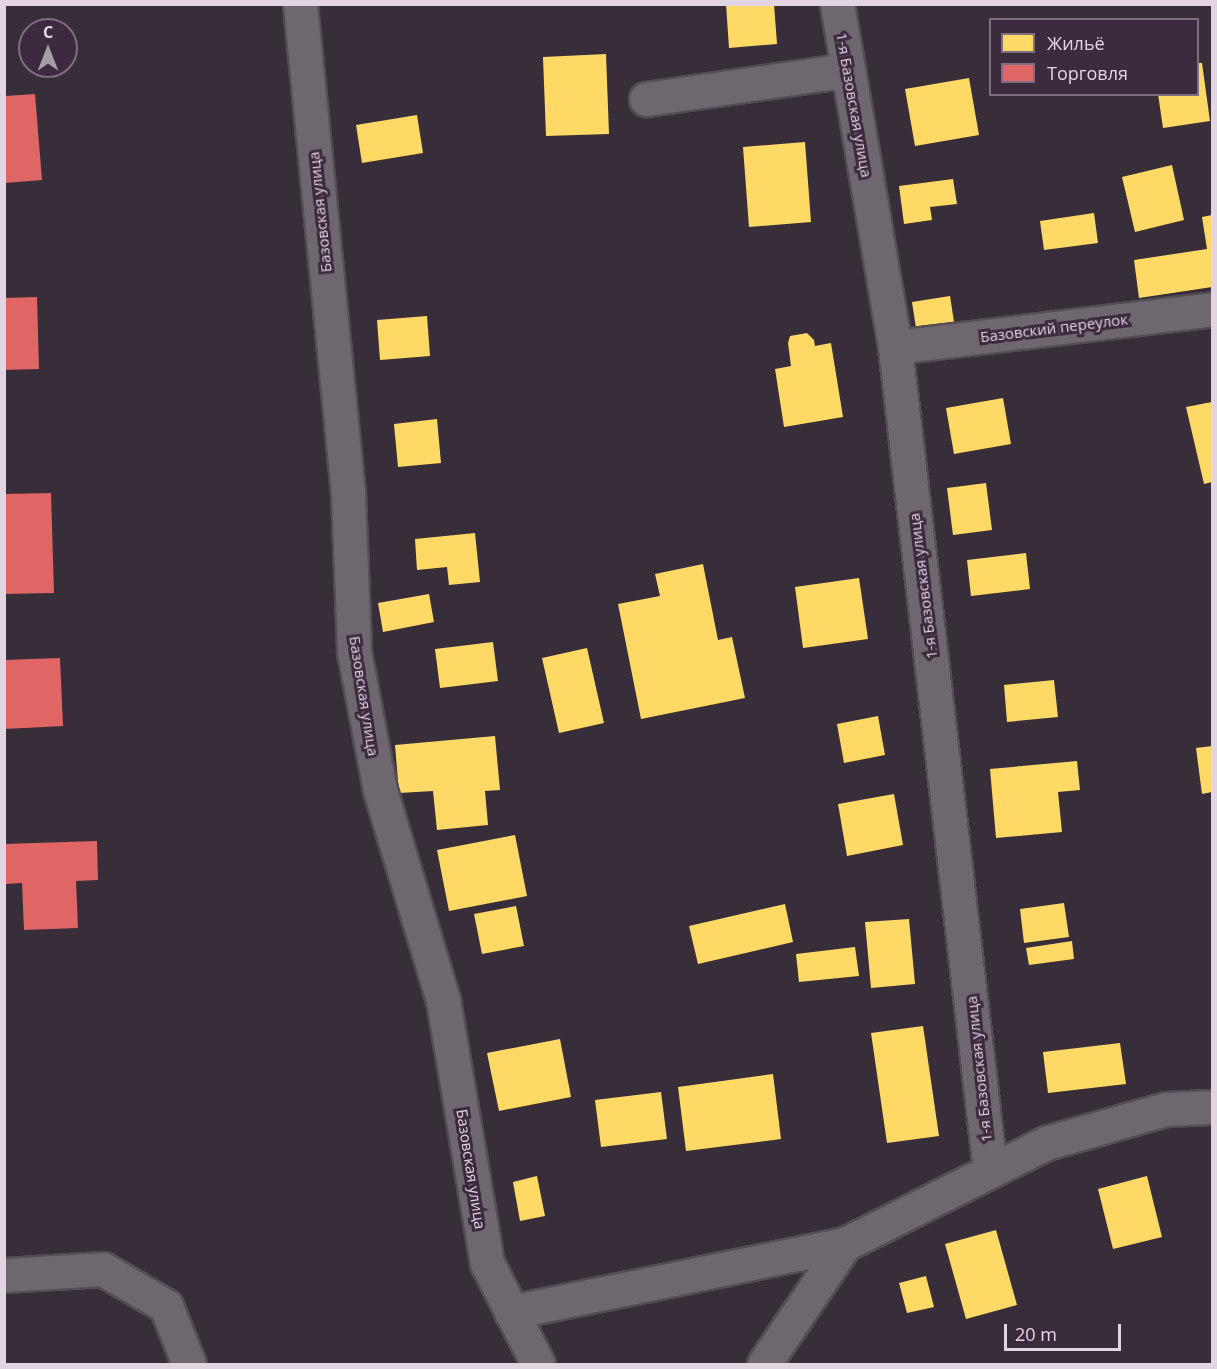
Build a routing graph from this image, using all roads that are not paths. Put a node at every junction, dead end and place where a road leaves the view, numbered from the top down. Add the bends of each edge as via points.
1 (300, 4) edge
2 (837, 4) edge
3 (848, 70) junction
4 (646, 99) dead end
5 (1212, 309) edge
6 (895, 347) junction
7 (1212, 1107) edge
8 (990, 1170) junction
9 (844, 1244) junction
10 (4, 1275) edge
11 (511, 1312) junction
12 (189, 1365) edge
13 (538, 1365) edge
14 (764, 1365) edge

1 - 11 street, Базовская улица via 348,493 354,652 380,790 443,1000 487,1263
2 - 3 street, 1-я Базовская улица
3 - 4 street
3 - 6 street, 1-я Базовская улица
5 - 6 street, Базовский переулок
6 - 8 street, 1-я Базовская улица
7 - 8 street via 1166,1109 1057,1140
8 - 9 street
9 - 11 street
9 - 14 street
10 - 12 street via 103,1269 166,1306
11 - 13 street, Базовская улица

